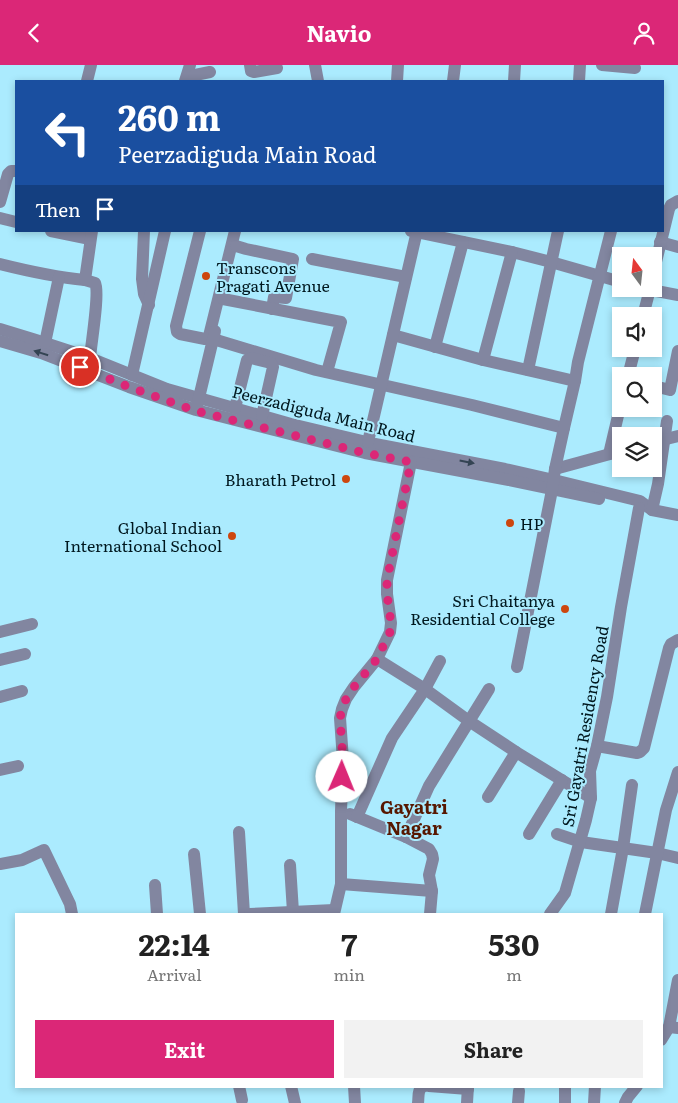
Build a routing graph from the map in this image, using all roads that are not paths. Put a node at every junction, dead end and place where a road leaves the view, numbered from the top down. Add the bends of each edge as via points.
1 (91, 65) edge
2 (190, 65) edge
3 (250, 65) edge
4 (315, 65) edge
5 (398, 65) edge
6 (455, 65) edge
7 (516, 65) edge
8 (580, 65) edge
9 (602, 65) edge
10 (635, 66) edge
11 (277, 67) edge
12 (210, 72) dead end
13 (87, 80) edge
14 (184, 80) edge
15 (194, 80) edge
16 (279, 80) edge
17 (318, 80) edge
18 (397, 80) edge
19 (453, 80) edge
20 (514, 80) edge
21 (579, 80) edge
22 (634, 80) edge
23 (15, 171) edge
24 (678, 201) edge
25 (0, 202) edge
26 (0, 218) edge
27 (15, 222) edge
28 (664, 227) edge
29 (61, 232) edge
30 (144, 232) edge
31 (165, 232) edge
32 (200, 232) edge
33 (235, 232) edge
34 (240, 232) edge
35 (414, 232) edge
36 (558, 232) edge
37 (611, 232) edge
38 (663, 232) edge
39 (91, 235) edge
40 (463, 242) junction
41 (660, 242) junction
42 (236, 246) junction
43 (659, 247) edge
44 (678, 247) edge
45 (512, 252) junction
46 (312, 259) dead end
47 (551, 262) junction
48 (0, 264) edge
49 (600, 276) junction
50 (59, 277) junction
51 (406, 277) junction
52 (612, 279) edge
53 (85, 280) junction
54 (662, 292) edge
55 (678, 295) edge
56 (223, 299) junction
57 (149, 305) junction
58 (272, 309) junction
59 (0, 329) edge
60 (392, 335) junction
61 (213, 339) junction
62 (0, 341) edge
63 (45, 343) junction
64 (435, 347) junction
65 (678, 351) edge
66 (90, 358) junction
67 (482, 360) junction
68 (528, 370) junction
69 (327, 372) junction
70 (132, 375) junction
71 (575, 381) junction
72 (381, 384) junction
73 (662, 388) edge
74 (197, 405) junction
75 (235, 408) junction
76 (262, 416) junction
77 (667, 421) dead end
78 (564, 428) junction
79 (662, 434) edge
80 (678, 436) edge
81 (662, 440) edge
82 (368, 442) junction
83 (612, 453) edge
84 (411, 462) junction
85 (439, 462) junction
86 (658, 477) edge
87 (554, 479) junction
88 (645, 508) junction
89 (678, 515) edge
90 (32, 624) dead end
91 (0, 632) edge
92 (678, 640) edge
93 (25, 654) dead end
94 (377, 659) junction
95 (0, 660) edge
96 (440, 661) dead end
97 (517, 667) dead end
98 (425, 689) junction
99 (489, 689) dead end
100 (22, 691) dead end
101 (0, 697) edge
102 (469, 721) junction
103 (597, 746) junction
104 (516, 752) junction
105 (18, 766) dead end
106 (0, 770) edge
107 (678, 772) edge
108 (562, 780) junction
109 (632, 785) dead end
110 (488, 797) dead end
111 (591, 798) junction
112 (341, 811) junction
113 (357, 817) junction
114 (240, 831) dead end
115 (557, 834) dead end
116 (529, 835) dead end
117 (406, 837) junction
118 (580, 842) junction
119 (623, 849) junction
120 (657, 853) junction
121 (194, 854) dead end
122 (678, 858) edge
123 (1, 860) edge
124 (290, 865) dead end
125 (341, 884) junction
126 (155, 885) dead end
127 (432, 891) junction
128 (293, 912) junction
129 (334, 912) edge
130 (72, 913) edge
131 (157, 913) edge
132 (200, 913) edge
133 (244, 913) edge
134 (272, 913) edge
135 (430, 913) edge
136 (551, 913) edge
137 (611, 913) edge
138 (645, 913) edge
139 (678, 980) edge
140 (673, 1028) edge
141 (663, 1038) edge
142 (239, 1088) edge
143 (291, 1088) edge
144 (354, 1088) edge
145 (420, 1088) edge
146 (468, 1088) edge
147 (565, 1088) edge
148 (596, 1088) edge
149 (635, 1088) edge
150 (242, 1099) dead end
151 (295, 1103) edge
152 (355, 1103) edge
153 (418, 1103) edge
154 (467, 1103) edge
155 (565, 1103) edge
156 (594, 1103) edge
157 (625, 1103) edge

1 - 13 street
2 - 14 street
3 - 11 street via 254,72
4 - 17 street
5 - 18 street
6 - 19 street
7 - 20 street
8 - 21 street
9 - 10 street
10 - 22 street
11 - 16 street
12 - 15 street via 196,75
23 - 25 street via 8,174
24 - 28 street via 671,205
26 - 27 street
29 - 39 street
30 - 57 street via 142,279
31 - 57 street
32 - 33 street via 176,325 180,334 205,339 209,336
34 - 42 street
35 - 40 street
35 - 51 street
36 - 47 street
37 - 49 street
38 - 41 street
39 - 53 street
40 - 45 street
40 - 64 street
41 - 43 street
41 - 44 street
42 - 56 street
42 - 58 street via 293,259 286,298 274,297
45 - 47 street
45 - 67 street
46 - 51 street
47 - 49 street
47 - 68 street
48 - 50 street
49 - 52 street
49 - 71 street
50 - 53 street
50 - 63 street
51 - 60 street
53 - 66 street via 97,286
54 - 55 street
56 - 58 street
56 - 61 street
57 - 70 street
58 - 69 street via 341,322
59 - 63 street, Peerzadiguda Main Road
60 - 64 street
60 - 72 street
61 - 69 street
61 - 74 street
74 -> 62 street, Peerzadiguda Main Road via 129,387
63 - 66 street, Peerzadiguda Main Road
64 - 67 street
65 - 73 street via 670,390
66 - 70 street, Peerzadiguda Main Road
67 - 68 street
68 - 71 street
69 - 72 street
70 - 74 street, Peerzadiguda Main Road
71 - 78 street
72 - 78 street
72 - 82 street
74 - 75 street, Peerzadiguda Main Road
74 - 84 street, Peerzadiguda Main Road via 365,453
75 - 76 street, Peerzadiguda Main Road
75 - 76 street via 247,360 271,363 273,367
76 - 82 street, Peerzadiguda Main Road
77 - 79 street, Sri Gayatri Residency Road
78 - 87 street
80 - 81 street
82 - 85 street, Peerzadiguda Main Road
83 - 87 street
84 - 85 street, Peerzadiguda Main Road
84 - 94 street via 387,580 390,632
85 - 87 street, Peerzadiguda Main Road via 509,480
86 - 88 street, Sri Gayatri Residency Road via 658,484
87 - 88 street, Peerzadiguda Main Road
87 - 97 street
88 - 89 street, Peerzadiguda Main Road
88 - 103 street, Sri Gayatri Residency Road via 621,607
90 - 91 street
92 - 103 street via 669,648 642,751 637,753
93 - 95 street
94 - 98 street
94 - 112 street via 354,687 342,709
96 - 98 street
98 - 102 street
98 - 113 street via 392,738
99 - 102 street
100 - 101 street
102 - 104 street
102 - 117 street via 430,786
103 - 111 street, Sri Gayatri Residency Road via 590,771
104 - 108 street
104 - 110 street
105 - 106 street
107 - 120 street
108 - 111 street
108 - 116 street
109 - 119 street
111 - 118 street, Sri Gayatri Residency Road
112 - 113 street
112 - 125 street
113 - 117 street
114 - 133 street
115 - 118 street
117 - 127 street via 429,849 432,854 429,875
118 - 119 street
118 - 136 street, Sri Gayatri Residency Road via 565,893
119 - 120 street
119 - 137 street
120 - 122 street
120 - 138 street
121 - 132 street
123 - 130 street via 22,860 44,851
124 - 128 street
125 - 127 street
125 - 129 street
126 - 131 street
127 - 135 street
128 - 129 street
128 - 134 street
139 - 140 street
140 - 141 street
142 - 150 street
143 - 151 street
144 - 152 street
145 - 153 street
146 - 154 street
147 - 155 street
148 - 156 street
149 - 157 street

